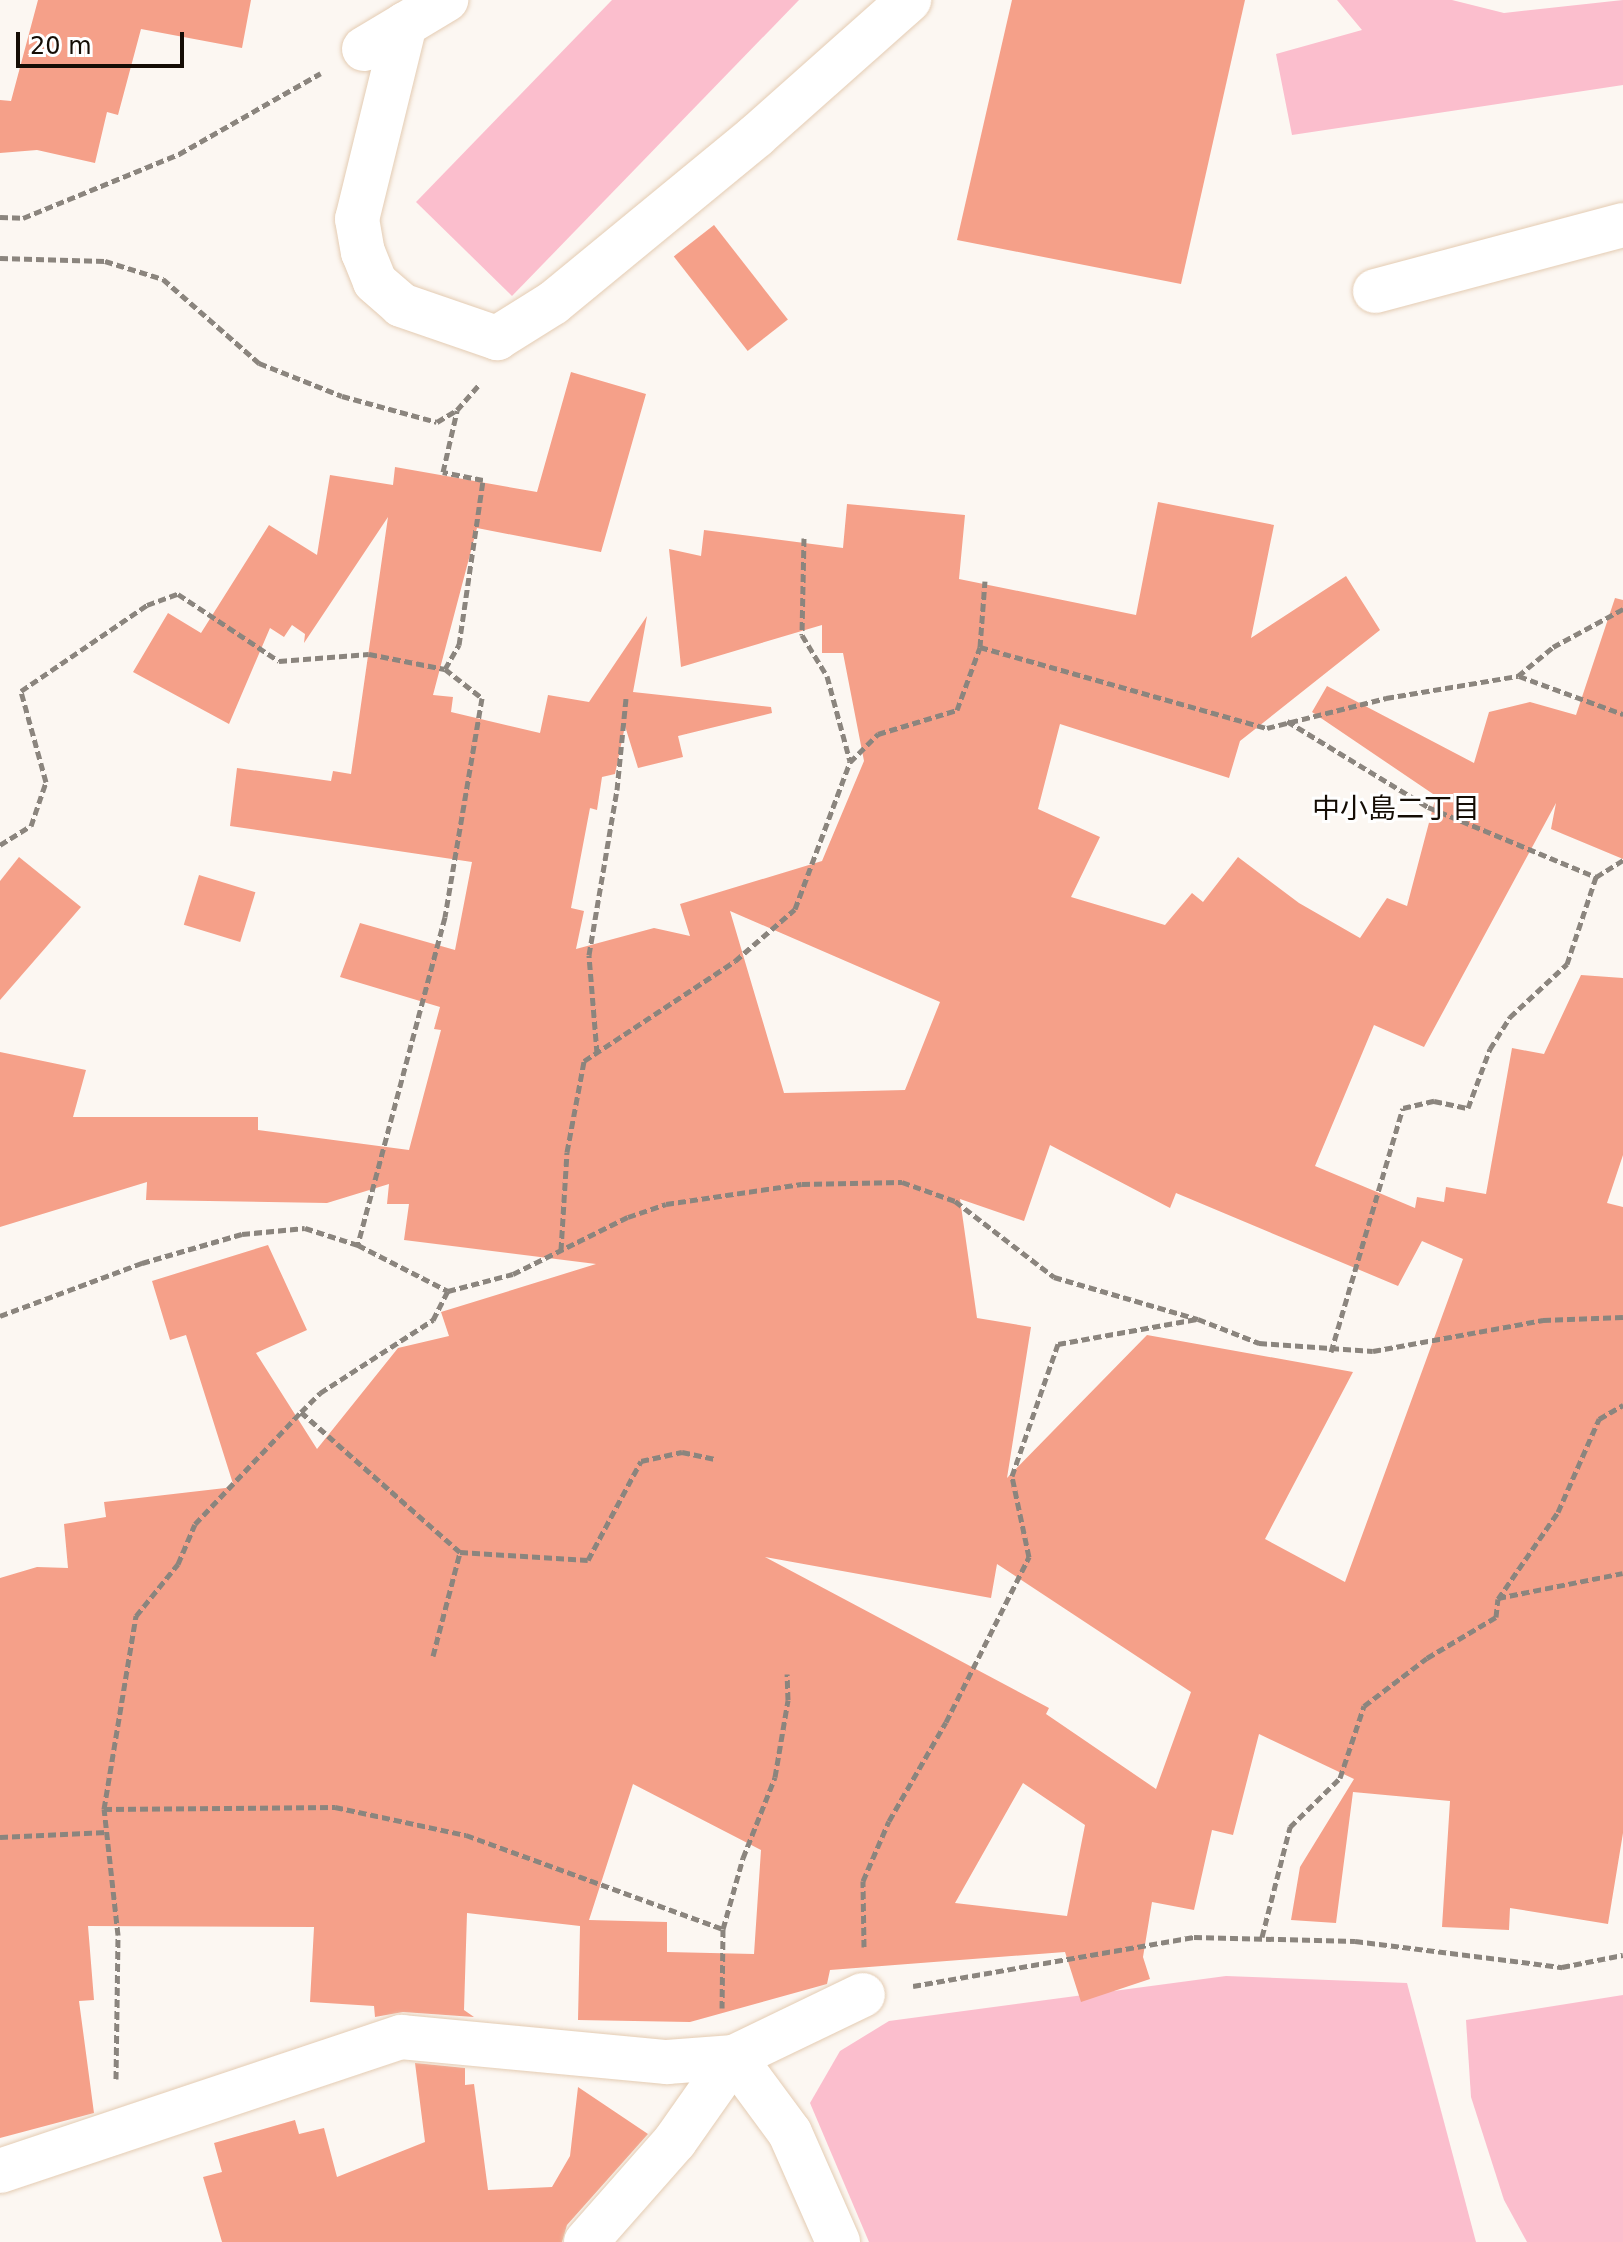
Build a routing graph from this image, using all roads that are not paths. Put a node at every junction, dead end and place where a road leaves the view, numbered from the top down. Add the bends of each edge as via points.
1 (446, 0) edge
2 (909, 0) edge
3 (405, 24) junction
4 (364, 49) road end
5 (1623, 225) edge
6 (1375, 291) dead end
7 (863, 1995) road end
8 (734, 2057) junction
9 (0, 2171) edge
10 (586, 2242) edge
11 (838, 2242) edge

1 - 3 street
2 - 3 street via 756,136 565,293 497,338 401,305 375,282 363,252 357,219
3 - 4 street
5 - 6 street
7 - 8 street
8 - 9 street via 667,2062 401,2037
8 - 10 street via 675,2141
8 - 11 street via 790,2133

